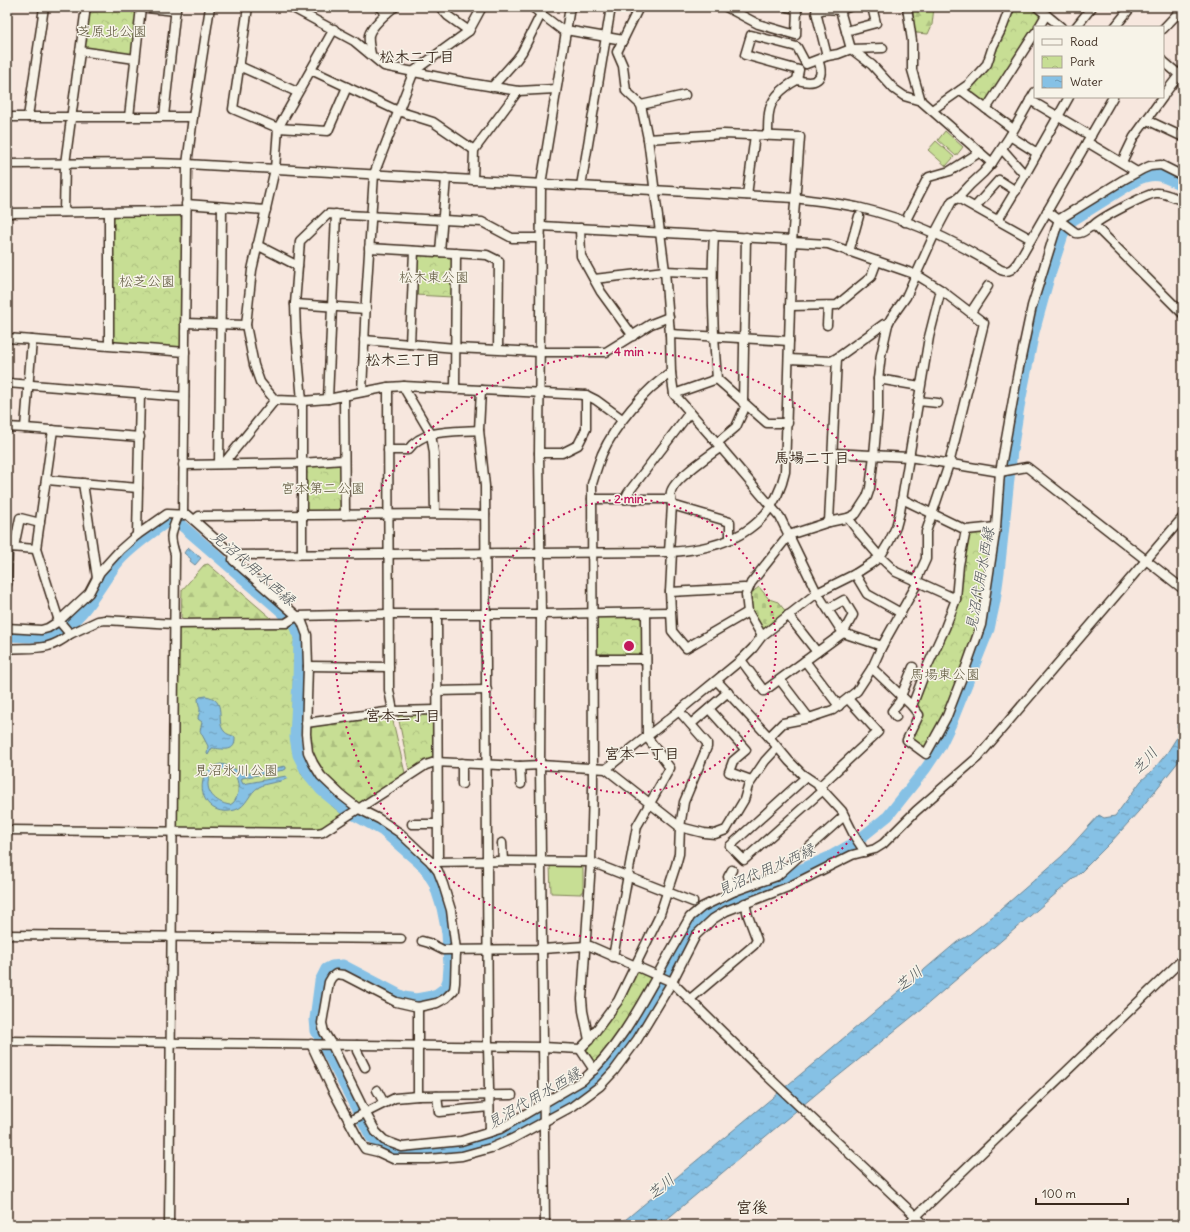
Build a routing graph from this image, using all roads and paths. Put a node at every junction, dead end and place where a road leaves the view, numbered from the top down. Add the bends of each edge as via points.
1 (44, 7) edge
2 (86, 7) edge
3 (137, 7) edge
4 (141, 7) edge
5 (210, 7) edge
6 (248, 7) edge
7 (291, 7) edge
8 (380, 7) edge
9 (395, 7) edge
10 (440, 7) edge
11 (482, 7) edge
12 (532, 7) edge
13 (570, 7) edge
14 (611, 7) edge
15 (639, 7) edge
16 (726, 7) edge
17 (787, 7) edge
18 (849, 7) edge
19 (872, 7) edge
20 (907, 7) edge
21 (1010, 7) edge
22 (1038, 7) edge
23 (1092, 7) edge
24 (1131, 7) edge
25 (840, 8) edge
26 (1183, 8) edge
27 (176, 9) edge
28 (387, 13) junction
29 (541, 14) junction
30 (1046, 15) junction
31 (1040, 26) edge
32 (1060, 26) edge
33 (1077, 26) edge
34 (1119, 26) edge
35 (1164, 28) edge
36 (334, 30) junction
37 (846, 30) junction
38 (469, 31) junction
39 (566, 31) junction
40 (1034, 35) edge
41 (606, 36) junction
42 (623, 40) junction
43 (882, 48) dead end
44 (851, 49) junction
45 (80, 52) junction
46 (371, 54) junction
47 (827, 56) junction
48 (135, 59) junction
49 (818, 60) junction
50 (1164, 62) edge
51 (239, 66) junction
52 (311, 70) junction
53 (414, 72) junction
54 (1182, 74) edge
55 (797, 80) junction
56 (347, 87) junction
57 (492, 87) junction
58 (556, 89) junction
59 (961, 90) junction
60 (518, 91) junction
61 (298, 92) junction
62 (1034, 94) edge
63 (685, 96) dead end
64 (1164, 96) edge
65 (1068, 98) edge
66 (1112, 98) edge
67 (1162, 98) edge
68 (1030, 100) junction
69 (921, 101) junction
70 (641, 105) junction
71 (986, 109) junction
72 (932, 110) junction
73 (398, 111) junction
74 (164, 116) junction
75 (7, 117) edge
76 (28, 117) junction
77 (71, 117) junction
78 (130, 117) junction
79 (193, 117) junction
80 (1057, 117) junction
81 (1147, 120) junction
82 (278, 128) junction
83 (1011, 133) junction
84 (755, 135) junction
85 (768, 135) junction
86 (1182, 135) edge
87 (648, 139) junction
88 (1089, 139) junction
89 (1002, 149) junction
90 (474, 150) junction
91 (980, 152) junction
92 (1037, 153) junction
93 (1122, 162) junction
94 (992, 163) junction
95 (7, 164) edge
96 (65, 164) junction
97 (187, 164) junction
98 (275, 169) junction
99 (1137, 172) junction
100 (374, 174) junction
101 (1025, 175) junction
102 (1183, 176) edge
103 (446, 178) junction
104 (473, 180) junction
105 (541, 184) junction
106 (580, 186) junction
107 (655, 190) junction
108 (1016, 191) junction
109 (747, 195) junction
110 (795, 198) junction
111 (958, 198) junction
112 (1183, 200) edge
113 (222, 207) junction
114 (975, 207) junction
115 (186, 208) junction
116 (266, 210) junction
117 (1047, 211) junction
118 (64, 212) junction
119 (109, 212) junction
120 (336, 214) junction
121 (8, 215) edge
122 (371, 216) junction
123 (859, 216) dead end
124 (443, 220) junction
125 (998, 220) junction
126 (1062, 221) junction
127 (905, 222) junction
128 (541, 226) junction
129 (1093, 226) junction
130 (580, 228) junction
131 (661, 232) junction
132 (935, 234) junction
133 (714, 235) junction
134 (746, 237) junction
135 (541, 238) junction
136 (1031, 239) junction
137 (792, 241) junction
138 (257, 245) junction
139 (369, 248) junction
140 (414, 251) junction
141 (440, 252) junction
142 (849, 252) junction
143 (456, 253) junction
144 (877, 261) junction
145 (298, 266) junction
146 (665, 271) junction
147 (712, 273) junction
148 (917, 276) junction
149 (594, 280) junction
150 (988, 286) dead end
151 (942, 290) junction
152 (295, 304) junction
153 (332, 306) junction
154 (790, 306) junction
155 (828, 306) junction
156 (366, 309) junction
157 (971, 312) junction
158 (1183, 314) edge
159 (669, 316) junction
160 (185, 323) junction
161 (220, 324) junction
162 (888, 324) junction
163 (246, 325) junction
164 (827, 325) dead end
165 (670, 334) junction
166 (633, 336) junction
167 (714, 336) junction
168 (7, 338) edge
169 (745, 338) junction
170 (32, 340) junction
171 (364, 340) junction
172 (789, 341) junction
173 (410, 344) junction
174 (109, 345) junction
175 (455, 348) junction
176 (498, 349) junction
177 (185, 352) junction
178 (540, 352) junction
179 (836, 358) junction
180 (789, 359) junction
181 (671, 373) junction
182 (717, 379) junction
183 (878, 379) junction
184 (7, 383) edge
185 (28, 385) junction
186 (404, 386) junction
187 (920, 386) junction
188 (388, 387) junction
189 (455, 389) junction
190 (481, 390) junction
191 (362, 392) junction
192 (540, 393) junction
193 (140, 394) junction
194 (674, 394) junction
195 (586, 395) junction
196 (344, 396) junction
197 (184, 397) junction
198 (328, 399) junction
199 (275, 400) junction
200 (302, 401) junction
201 (918, 401) junction
202 (938, 403) dead end
203 (744, 404) junction
204 (690, 412) junction
205 (622, 419) junction
206 (788, 423) junction
207 (25, 428) junction
208 (7, 429) edge
209 (53, 430) junction
210 (479, 430) junction
211 (430, 434) junction
212 (140, 438) junction
213 (719, 445) junction
214 (388, 450) junction
215 (539, 453) junction
216 (833, 453) junction
217 (874, 455) junction
218 (909, 457) junction
219 (344, 460) junction
220 (221, 463) junction
221 (301, 463) junction
222 (949, 464) junction
223 (184, 465) junction
224 (1000, 472) junction
225 (47, 480) junction
226 (83, 483) junction
227 (138, 488) junction
228 (592, 499) junction
229 (625, 499) junction
230 (902, 499) junction
231 (671, 502) junction
232 (770, 506) junction
233 (932, 513) junction
234 (388, 514) junction
235 (435, 514) junction
236 (180, 515) junction
237 (345, 515) junction
238 (485, 515) junction
239 (302, 516) junction
240 (1183, 516) edge
241 (848, 518) junction
242 (194, 520) junction
243 (830, 522) junction
244 (40, 523) junction
245 (996, 527) junction
246 (966, 530) junction
247 (137, 535) junction
248 (788, 535) junction
249 (731, 540) junction
250 (10, 547) edge
251 (36, 549) junction
252 (670, 552) junction
253 (486, 553) junction
254 (540, 553) junction
255 (593, 553) junction
256 (234, 554) junction
257 (302, 554) junction
258 (388, 554) junction
259 (880, 557) junction
260 (1146, 559) junction
261 (855, 574) junction
262 (97, 578) junction
263 (917, 581) junction
264 (7, 584) edge
265 (1183, 588) edge
266 (748, 589) junction
267 (670, 592) junction
268 (817, 593) junction
269 (956, 599) junction
270 (828, 609) junction
271 (670, 612) junction
272 (748, 612) junction
273 (593, 613) junction
274 (646, 613) junction
275 (901, 613) junction
276 (389, 614) junction
277 (437, 614) junction
278 (486, 614) junction
279 (541, 614) junction
280 (788, 615) junction
281 (297, 616) junction
282 (59, 621) junction
283 (174, 624) junction
284 (7, 628) edge
285 (68, 632) junction
286 (843, 633) junction
287 (762, 636) junction
288 (882, 646) junction
289 (7, 649) edge
290 (817, 652) junction
291 (646, 659) junction
292 (593, 660) junction
293 (741, 660) junction
294 (805, 661) junction
295 (308, 666) junction
296 (389, 667) junction
297 (913, 667) dead end
298 (872, 668) junction
299 (717, 680) junction
300 (780, 680) junction
301 (486, 690) junction
302 (437, 691) junction
303 (728, 692) junction
304 (901, 696) junction
305 (848, 699) junction
306 (839, 706) junction
307 (912, 706) junction
308 (709, 709) junction
309 (437, 710) junction
310 (394, 711) junction
311 (679, 711) junction
312 (896, 717) dead end
313 (809, 718) junction
314 (306, 724) junction
315 (691, 724) junction
316 (647, 737) junction
317 (769, 737) junction
318 (777, 748) junction
319 (437, 762) junction
320 (462, 764) junction
321 (487, 764) junction
322 (540, 765) junction
323 (520, 766) junction
324 (594, 769) junction
325 (606, 769) junction
326 (806, 776) junction
327 (751, 780) junction
328 (462, 784) dead end
329 (521, 784) dead end
330 (821, 788) junction
331 (650, 803) junction
332 (358, 810) junction
333 (844, 816) junction
334 (412, 824) dead end
335 (438, 824) junction
336 (680, 827) junction
337 (7, 830) edge
338 (172, 832) junction
339 (502, 843) dead end
340 (863, 849) junction
341 (503, 861) junction
342 (435, 862) junction
343 (487, 862) junction
344 (542, 862) junction
345 (591, 862) junction
346 (732, 870) dead end
347 (627, 876) junction
348 (735, 891) junction
349 (668, 892) junction
350 (745, 903) junction
351 (698, 904) junction
352 (7, 935) edge
353 (172, 937) junction
354 (401, 940) dead end
355 (422, 941) dead end
356 (586, 946) junction
357 (488, 949) junction
358 (542, 949) junction
359 (455, 950) junction
360 (613, 957) junction
361 (1183, 960) edge
362 (635, 966) junction
363 (658, 977) junction
364 (670, 982) junction
365 (689, 1000) junction
366 (418, 1007) junction
367 (589, 1040) junction
368 (7, 1041) edge
369 (170, 1043) junction
370 (314, 1044) junction
371 (331, 1045) junction
372 (357, 1045) junction
373 (418, 1046) junction
374 (488, 1046) junction
375 (543, 1047) junction
376 (580, 1049) junction
377 (365, 1067) dead end
378 (594, 1070) junction
379 (376, 1090) dead end
380 (512, 1095) dead end
381 (418, 1096) junction
382 (437, 1096) junction
383 (489, 1096) junction
384 (384, 1103) junction
385 (544, 1106) junction
386 (489, 1107) junction
387 (360, 1115) junction
388 (544, 1120) junction
389 (490, 1132) junction
390 (916, 1217) junction
391 (1183, 1220) edge
392 (169, 1225) edge
393 (545, 1225) edge
394 (907, 1225) edge
395 (925, 1225) edge
396 (1179, 1225) edge

1 - 76 street
2 - 45 street
3 - 4 street
4 - 27 street
4 - 48 street
5 - 79 street
6 - 51 street
7 - 36 street
8 - 28 street
9 - 28 street
10 - 38 street
11 - 38 street
12 - 29 street
13 - 39 street
14 - 41 street
15 - 42 street
16 - 17 street via 758,24 796,35 797,9
18 - 25 street
19 - 37 street via 876,23
20 - 69 street via 912,41 912,70
21 - 59 street via 987,64
22 - 30 street
23 - 33 street
24 - 34 street
25 - 37 street
25 - 47 street via 816,12
26 - 35 street
27 - 74 street
28 - 46 street via 369,35
29 - 39 street
29 - 57 street via 517,59
30 - 31 street
30 - 32 street
36 - 46 street
36 - 52 street
37 - 44 street
38 - 53 street
39 - 41 street
39 - 58 street
40 - 71 street
41 - 42 street
41 - 106 street
42 - 70 street via 617,52 623,66 626,91
43 - 44 street
44 - 47 street
44 - 69 street via 872,65 900,94
45 - 48 street
45 - 77 street
46 - 53 street via 384,66
47 - 49 street
48 - 78 street
49 - 55 street via 821,76 808,82
49 - 55 street via 806,64 797,47 751,35 745,55 799,70
50 - 54 street
51 - 61 street
51 - 82 street via 233,108
52 - 56 street
52 - 61 street
53 - 57 street
53 - 73 street
54 - 64 street
55 - 85 street via 784,88 773,103 769,113
56 - 73 street
56 - 82 street via 328,131
57 - 60 street
58 - 60 street
58 - 105 street
59 - 71 street
59 - 72 street
60 - 90 street
61 - 82 street
62 - 68 street
63 - 70 street
65 - 80 street
66 - 88 street
67 - 81 street
68 - 80 street
68 - 83 street
69 - 72 street
70 - 87 street
71 - 83 street
72 - 91 street
73 - 90 street via 433,122
73 - 100 street
74 - 78 street
74 - 79 street
75 - 76 street
76 - 77 street
77 - 78 street
77 - 96 street
79 - 97 street
80 - 88 street
80 - 92 street
81 - 86 street
81 - 93 street via 1134,137
82 - 98 street
83 - 89 street
83 - 92 street
84 - 85 street
84 - 87 street via 723,134
84 - 109 street
85 - 110 street via 800,137
87 - 107 street
88 - 93 street
88 - 117 street
89 - 94 street
89 - 101 street
90 - 104 street
91 - 94 street
91 - 127 street via 950,171 929,177
92 - 101 street
93 - 99 street
94 - 111 street
95 - 96 street
96 - 97 street
96 - 118 street
97 - 98 street
97 - 115 street
98 - 100 street
98 - 116 street
99 - 102 street via 1150,166 1161,165
99 - 126 street
100 - 103 street
100 - 122 street
101 - 108 street
103 - 104 street
103 - 124 street
104 - 105 street
105 - 106 street
105 - 128 street
106 - 107 street
107 - 109 street
107 - 131 street
108 - 114 street via 999,180
108 - 125 street
109 - 110 street
110 - 127 street via 861,208
110 - 137 street
111 - 114 street
111 - 132 street via 952,201
112 - 129 street via 1155,193 1099,220
113 - 115 street
113 - 116 street
113 - 161 street
114 - 125 street
115 - 119 street
115 - 160 street
116 - 138 street
117 - 126 street
117 - 136 street
118 - 119 street
118 - 121 street
119 - 174 street
120 - 122 street
120 - 145 street via 328,214 300,241
120 - 153 street
122 - 124 street
122 - 139 street
123 - 142 street
124 - 135 street via 482,222 512,238
124 - 141 street
125 - 136 street
126 - 129 street via 1076,233
126 - 224 street via 1032,306
127 - 132 street
128 - 130 street
128 - 135 street
129 - 158 street via 1099,229
130 - 131 street
130 - 149 street via 581,256
131 - 133 street
131 - 146 street
132 - 136 street via 1004,271 1014,269
132 - 148 street
133 - 134 street
133 - 147 street
134 - 137 street
134 - 169 street
135 - 178 street
137 - 142 street via 828,244
137 - 154 street
138 - 145 street
138 - 163 street
139 - 140 street
139 - 156 street
140 - 141 street
140 - 173 street
141 - 143 street
142 - 144 street
143 - 175 street
143 - 176 street via 487,255 499,261
144 - 148 street
144 - 155 street via 872,277 837,306
145 - 152 street
146 - 147 street
146 - 149 street
146 - 159 street
147 - 167 street
148 - 151 street
148 - 162 street
149 - 166 street
150 - 157 street
151 - 157 street
151 - 187 street via 929,337
152 - 153 street
152 - 200 street
153 - 156 street
153 - 198 street
154 - 155 street
154 - 172 street
155 - 164 street
156 - 171 street
157 - 222 street via 984,323
159 - 165 street
159 - 166 street
160 - 161 street
160 - 177 street
161 - 163 street
161 - 220 street
162 - 179 street via 884,324
162 - 183 street
163 - 199 street via 260,382
165 - 167 street
165 - 181 street
166 - 178 street via 606,352
167 - 169 street
167 - 182 street
168 - 170 street
169 - 172 street
169 - 203 street
170 - 174 street
170 - 185 street
171 - 173 street
171 - 191 street
172 - 180 street
173 - 175 street
174 - 177 street
175 - 176 street
175 - 189 street
176 - 178 street
177 - 197 street
178 - 192 street
179 - 180 street via 831,361
179 - 216 street
180 - 206 street
181 - 194 street
181 - 205 street via 660,379
182 - 194 street
182 - 203 street
183 - 187 street
183 - 217 street
184 - 185 street
185 - 193 street
185 - 207 street
186 - 188 street
186 - 189 street
186 - 211 street
187 - 201 street
188 - 191 street
188 - 214 street
189 - 190 street
190 - 192 street
190 - 210 street
191 - 196 street
192 - 195 street
192 - 215 street
193 - 197 street
193 - 212 street
194 - 204 street
195 - 205 street
195 - 215 street via 586,428 578,445 562,453
196 - 198 street
196 - 219 street
197 - 223 street
198 - 200 street
199 - 200 street
199 - 220 street
200 - 221 street
201 - 202 street
201 - 218 street
203 - 206 street via 767,423
203 - 213 street via 736,427
204 - 213 street
204 - 229 street
205 - 228 street via 601,455 592,484
206 - 232 street via 783,482
207 - 208 street
207 - 209 street
209 - 212 street
209 - 225 street
210 - 211 street
210 - 238 street via 485,486
211 - 214 street via 411,445 408,450
211 - 235 street via 434,453
212 - 227 street
213 - 231 street via 681,478 671,490
213 - 232 street
214 - 234 street
215 - 254 street
216 - 217 street
216 - 243 street
217 - 218 street
217 - 241 street via 867,497 856,514
218 - 222 street
218 - 230 street
219 - 221 street
219 - 237 street
220 - 221 street
220 - 223 street
221 - 239 street
222 - 224 street
222 - 233 street
223 - 236 street
224 - 245 street
224 - 260 street via 1027,467
225 - 226 street
225 - 244 street
226 - 227 street
226 - 262 street
227 - 247 street
228 - 229 street
228 - 255 street
229 - 231 street
230 - 233 street
230 - 259 street via 896,527
231 - 249 street via 730,522
231 - 252 street
232 - 248 street via 780,517
232 - 249 street via 747,531
233 - 246 street
233 - 263 street via 926,532 926,559
234 - 235 street
234 - 237 street
234 - 258 street
235 - 238 street
236 - 242 street
236 - 247 street via 166,514
236 - 283 street via 171,534 175,554
237 - 239 street
238 - 253 street
239 - 242 street via 199,516
239 - 257 street
240 - 260 street
241 - 243 street
241 - 259 street
242 - 256 street
243 - 248 street
244 - 250 street via 20,518
244 - 251 street
245 - 246 street
245 - 307 street via 981,625 947,716 926,754 907,740 919,715
246 - 269 street
247 - 262 street via 120,550
248 - 266 street
248 - 268 street
249 - 252 street
250 - 251 street
250 - 264 street
251 - 282 street
252 - 255 street
252 - 267 street
253 - 254 street
253 - 258 street
253 - 278 street
254 - 255 street
254 - 279 street
255 - 273 street
256 - 257 street
256 - 281 street via 233,560
257 - 258 street
258 - 276 street
259 - 261 street
259 - 263 street via 896,572
260 - 265 street
260 - 340 street via 978,757 916,811 883,844 874,850
261 - 268 street
261 - 275 street via 867,594
262 - 282 street via 89,593
263 - 269 street
263 - 275 street
266 - 267 street
266 - 272 street
267 - 271 street
268 - 270 street
268 - 280 street
269 - 307 street
270 - 286 street
270 - 286 street via 844,600 853,615
271 - 272 street via 672,631 686,648
271 - 274 street
272 - 287 street
273 - 274 street
273 - 279 street
273 - 292 street
274 - 291 street
275 - 288 street
276 - 277 street
276 - 281 street
276 - 296 street
277 - 278 street
277 - 302 street
278 - 279 street
278 - 301 street
279 - 322 street
280 - 287 street
280 - 290 street
281 - 283 street via 286,623
281 - 295 street via 307,635
282 - 284 street via 41,630
282 - 285 street
283 - 285 street via 105,620
283 - 338 street
285 - 289 street via 63,640 43,648
286 - 288 street
286 - 290 street
287 - 293 street
288 - 298 street
290 - 294 street
291 - 292 street
291 - 316 street
292 - 324 street
293 - 299 street
293 - 300 street via 764,691
294 - 300 street
294 - 306 street
295 - 296 street
295 - 314 street
296 - 310 street via 389,690
297 - 304 street
298 - 304 street
298 - 305 street via 857,691
299 - 303 street
299 - 311 street
300 - 313 street
301 - 302 street
301 - 321 street
302 - 309 street
303 - 308 street
303 - 317 street
304 - 307 street
304 - 312 street via 892,711
305 - 306 street
305 - 330 street via 878,732
306 - 313 street
308 - 315 street
308 - 327 street via 746,750 733,761 729,772
309 - 310 street
309 - 319 street
310 - 314 street
311 - 315 street
311 - 316 street
313 - 317 street via 783,723
314 - 332 street via 308,752 313,763 331,787
315 - 336 street via 707,743 707,747 684,802
316 - 325 street
316 - 331 street via 670,768
317 - 318 street
318 - 326 street
318 - 327 street
319 - 320 street
319 - 332 street via 426,765
319 - 335 street
320 - 321 street
320 - 328 street
321 - 323 street
321 - 343 street
322 - 323 street
322 - 324 street
322 - 344 street
323 - 329 street
324 - 325 street
324 - 345 street
325 - 331 street
326 - 330 street
326 - 330 street via 730,846 744,860
327 - 336 street via 744,800 726,830 715,834
330 - 333 street
331 - 336 street
331 - 347 street via 636,826
332 - 338 street via 323,832
332 - 342 street via 379,819 400,833
333 - 340 street
333 - 348 street via 777,876
334 - 335 street
335 - 342 street
336 - 349 street via 679,854
337 - 338 street
338 - 353 street
339 - 341 street
340 - 350 street via 788,887
341 - 343 street
341 - 344 street
342 - 343 street
342 - 359 street via 451,910
343 - 357 street
344 - 345 street
344 - 358 street
345 - 347 street
345 - 356 street
346 - 348 street via 728,877
347 - 349 street
347 - 360 street
348 - 351 street
349 - 351 street
349 - 362 street
350 - 364 street via 712,919 696,936
350 - 365 street via 757,940
351 - 363 street
352 - 353 street
353 - 354 street
353 - 369 street
355 - 359 street via 443,950
356 - 358 street
356 - 360 street
356 - 367 street via 582,999
357 - 358 street
357 - 359 street
357 - 374 street
358 - 375 street
359 - 366 street via 454,990 437,1003
360 - 362 street
361 - 390 street
362 - 363 street
362 - 367 street via 618,1001
363 - 364 street
363 - 378 street via 620,1038
364 - 365 street
364 - 388 street via 638,1040 614,1071 600,1086 572,1106
365 - 390 street
366 - 371 street via 396,1002 344,975 336,974 329,982 322,1023
366 - 373 street
367 - 376 street
368 - 369 street
369 - 370 street
369 - 392 street
370 - 371 street
370 - 388 street via 332,1089 365,1149 393,1158 428,1159 462,1156 491,1148
371 - 372 street
371 - 387 street
372 - 373 street
372 - 377 street via 357,1051
373 - 374 street
373 - 381 street
374 - 375 street
374 - 383 street
375 - 376 street
375 - 385 street
376 - 378 street
378 - 385 street
379 - 384 street
380 - 383 street
381 - 382 street
381 - 384 street via 395,1098
382 - 383 street
382 - 386 street via 439,1112
383 - 386 street
384 - 387 street
385 - 388 street
385 - 389 street
386 - 389 street
387 - 389 street via 384,1140 402,1146 461,1141
388 - 393 street
390 - 394 street
390 - 395 street
391 - 396 street

